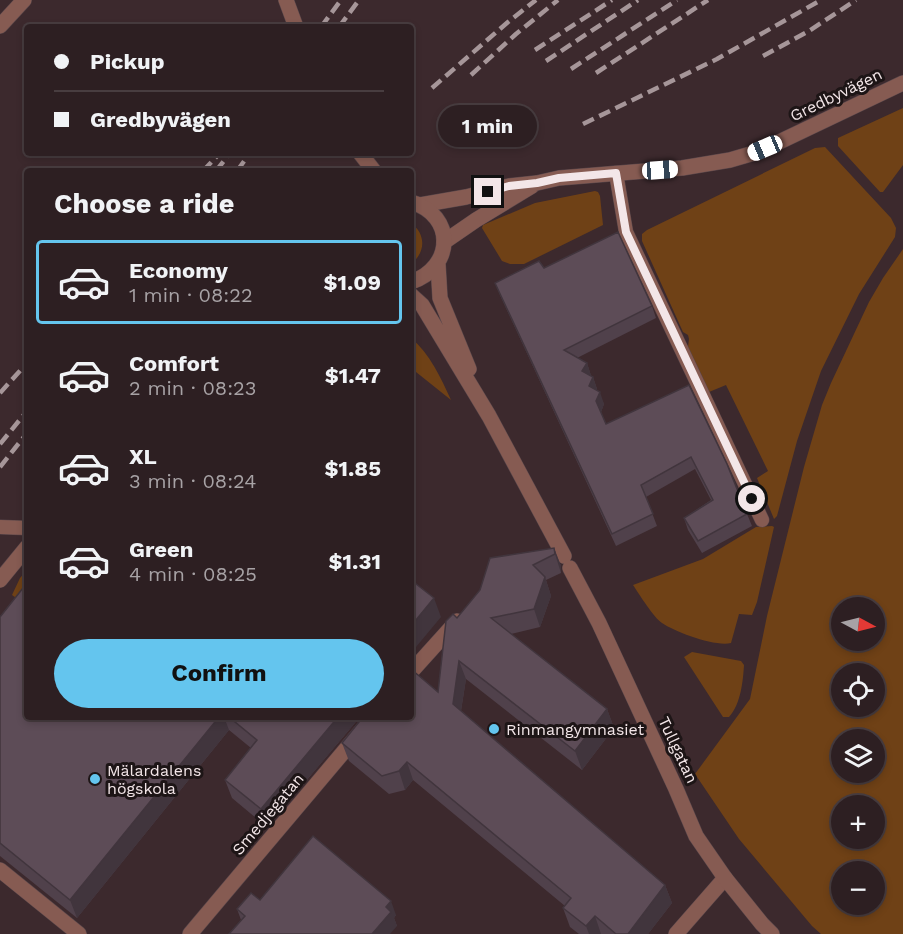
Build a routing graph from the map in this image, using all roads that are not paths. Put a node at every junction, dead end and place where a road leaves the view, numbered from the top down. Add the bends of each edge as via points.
1 (24, 0) edge
2 (286, 0) edge
3 (295, 24) edge
4 (0, 26) edge
5 (903, 83) edge
6 (362, 156) edge
7 (372, 168) edge
8 (616, 173) junction
9 (537, 183) junction
10 (416, 203) edge
11 (444, 242) junction
12 (438, 264) junction
13 (414, 281) edge
14 (414, 298) edge
15 (489, 416) junction
16 (762, 520) dead end
17 (0, 527) edge
18 (24, 528) edge
19 (24, 552) edge
20 (0, 580) edge
21 (467, 609) edge
22 (414, 666) edge
23 (370, 720) edge
24 (0, 870) edge
25 (725, 878) junction
26 (79, 934) edge
27 (190, 934) edge
28 (676, 934) edge
29 (772, 934) edge

1 - 4 street
2 - 3 street
5 - 8 street, Gredbyvägen via 738,158 682,168
6 - 7 street
8 - 9 street, Gredbyvägen
8 - 16 lane via 626,232
9 - 10 street, Gredbyvägen
9 - 11 street, Gredbyvägen
10 - 11 street via 432,213 440,224
11 - 12 street, Tullgatan
12 - 13 street
12 - 15 street, Tullgatan via 440,298
14 - 15 street, Tullgatan
15 - 25 street, Tullgatan via 599,622 696,836
17 - 18 lane
19 - 20 street
21 - 22 street
23 - 27 street, Smedjegatan
24 - 26 street
25 - 28 street
25 - 29 street, Tullgatan

